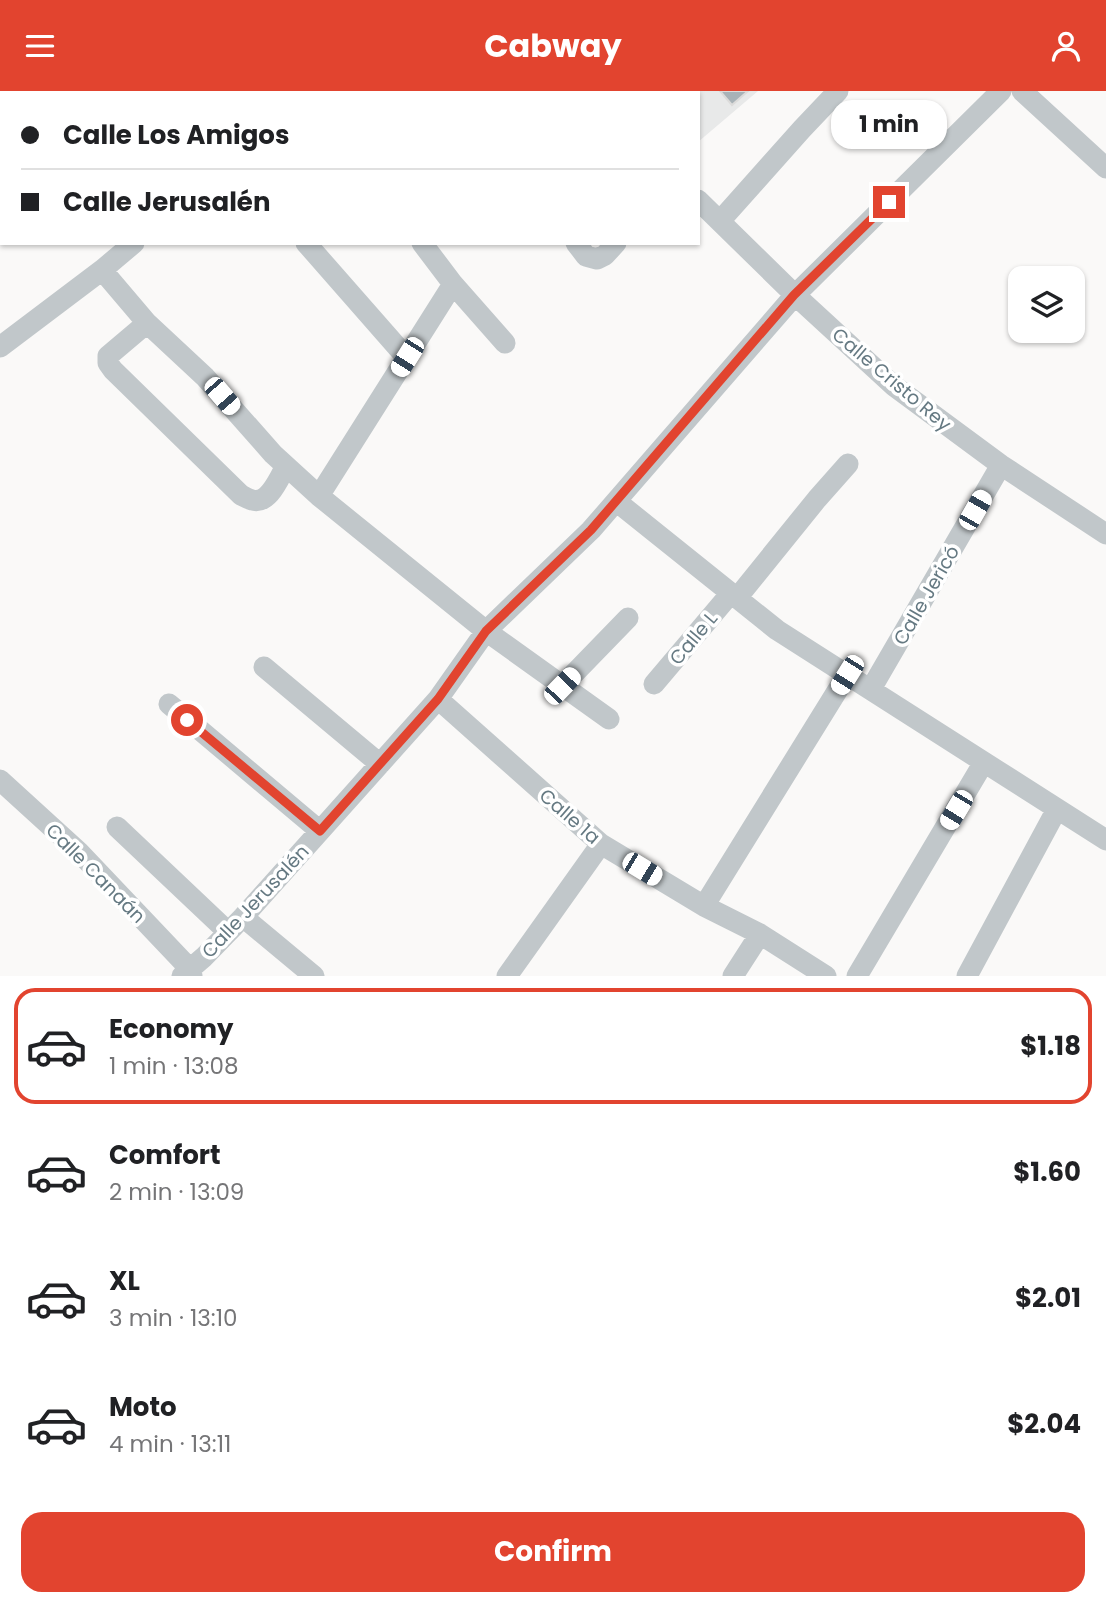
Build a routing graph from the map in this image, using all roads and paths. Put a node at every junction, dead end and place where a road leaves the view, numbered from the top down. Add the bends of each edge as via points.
1 (838, 91) edge
2 (1001, 91) edge
3 (1022, 91) edge
4 (1106, 168) edge
5 (700, 202) edge
6 (720, 221) junction
7 (132, 245) edge
8 (308, 245) edge
9 (424, 245) edge
10 (578, 245) edge
11 (613, 245) edge
12 (102, 270) junction
13 (453, 284) junction
14 (794, 295) junction
15 (147, 323) junction
16 (505, 343) dead end
17 (0, 347) edge
18 (407, 357) junction
19 (848, 464) dead end
20 (1001, 465) junction
21 (286, 466) junction
22 (319, 496) junction
23 (616, 501) junction
24 (1106, 534) edge
25 (734, 595) junction
26 (628, 618) dead end
27 (486, 631) junction
28 (264, 667) dead end
29 (847, 675) junction
30 (654, 684) dead end
31 (562, 686) junction
32 (871, 689) junction
33 (438, 699) junction
34 (169, 704) dead end
35 (609, 719) dead end
36 (984, 762) junction
37 (380, 764) junction
38 (0, 780) edge
39 (1057, 809) junction
40 (117, 827) dead end
41 (320, 831) junction
42 (1106, 840) edge
43 (601, 844) junction
44 (704, 906) junction
45 (243, 916) junction
46 (228, 932) junction
47 (760, 935) junction
48 (188, 974) edge
49 (314, 976) edge
50 (507, 976) edge
51 (733, 976) edge
52 (825, 976) edge
53 (857, 976) edge
54 (967, 976) edge

1 - 6 street
2 - 14 street, Calle Jerusalén
3 - 4 street
5 - 6 street, Calle Cristo Rey
6 - 14 street, Calle Cristo Rey
7 - 12 street
8 - 18 street
9 - 13 street
10 - 11 street via 586,256 597,259
12 - 15 street
12 - 17 street
13 - 16 street
13 - 18 street
14 - 20 street, Calle Cristo Rey via 894,386
14 - 23 street, Calle Jerusalén
15 - 21 street via 205,377
15 - 21 street via 108,356 113,370 241,495 260,501
18 - 22 street
19 - 25 street, Calle L
20 - 24 street, Calle Cristo Rey
20 - 32 street, Calle Jericó
21 - 22 street
22 - 27 street
23 - 25 street
23 - 27 street, Calle Jerusalén
25 - 29 street via 777,630
25 - 30 street, Calle L
26 - 31 street
27 - 31 street
27 - 33 street, Calle Jerusalén
28 - 37 street
29 - 32 street
29 - 44 street
31 - 35 street
32 - 36 street
33 - 37 street, Calle Jerusalén
33 - 43 street, Calle 1a
34 - 41 street
36 - 39 street
36 - 53 street
37 - 41 street, Calle Jerusalén
38 - 48 street, Calle Canaán via 79,852
39 - 42 street
39 - 54 street
40 - 46 street
41 - 45 street, Calle Jerusalén
43 - 44 street, Calle 1a
43 - 50 street
44 - 47 street, Calle 1a
45 - 46 street, Calle Jerusalén
45 - 49 street
46 - 48 street, Calle Jerusalén
47 - 51 street
47 - 52 street, Calle 1a

